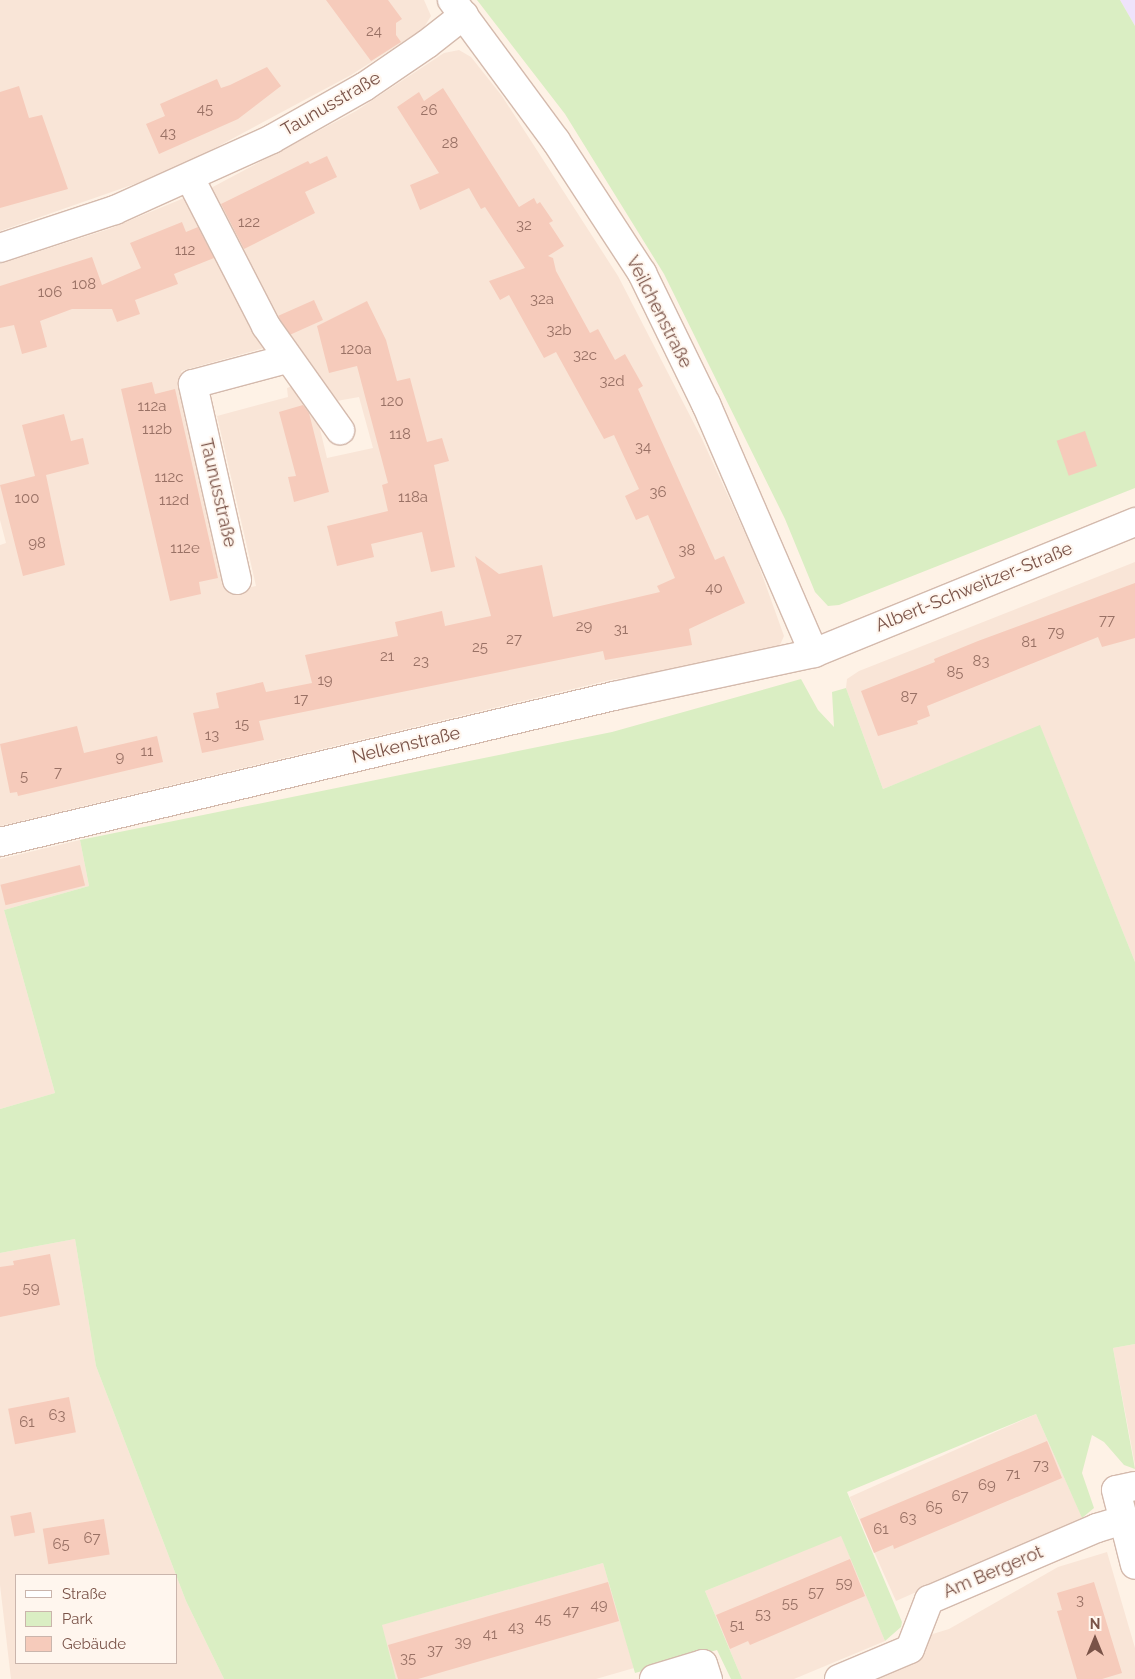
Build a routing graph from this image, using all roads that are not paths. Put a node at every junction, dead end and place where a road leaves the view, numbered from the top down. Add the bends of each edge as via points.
1 (458, 7) edge
2 (190, 178) junction
3 (0, 248) edge
4 (287, 359) junction
5 (340, 430) dead end
6 (1135, 522) edge
7 (237, 580) dead end
8 (814, 653) junction
9 (0, 842) edge
10 (1125, 1488) edge
11 (1123, 1520) junction
12 (1135, 1565) edge
13 (654, 1679) edge
14 (708, 1679) edge
15 (839, 1679) edge

1 - 2 street, Taunusstraße via 427,44 364,87 272,138
1 - 8 street, Veilchenstraße via 556,141 642,273 706,404
2 - 3 street, Taunusstraße via 115,210
2 - 4 street via 266,326
4 - 5 street
4 - 7 street, Taunusstraße via 193,384
6 - 8 street, Albert-Schweitzer-Straße
8 - 9 street, Nelkenstraße via 567,707
10 - 11 street
11 - 12 street
11 - 15 street, Am Bergerot via 929,1600 910,1649
13 - 14 street via 703,1664

